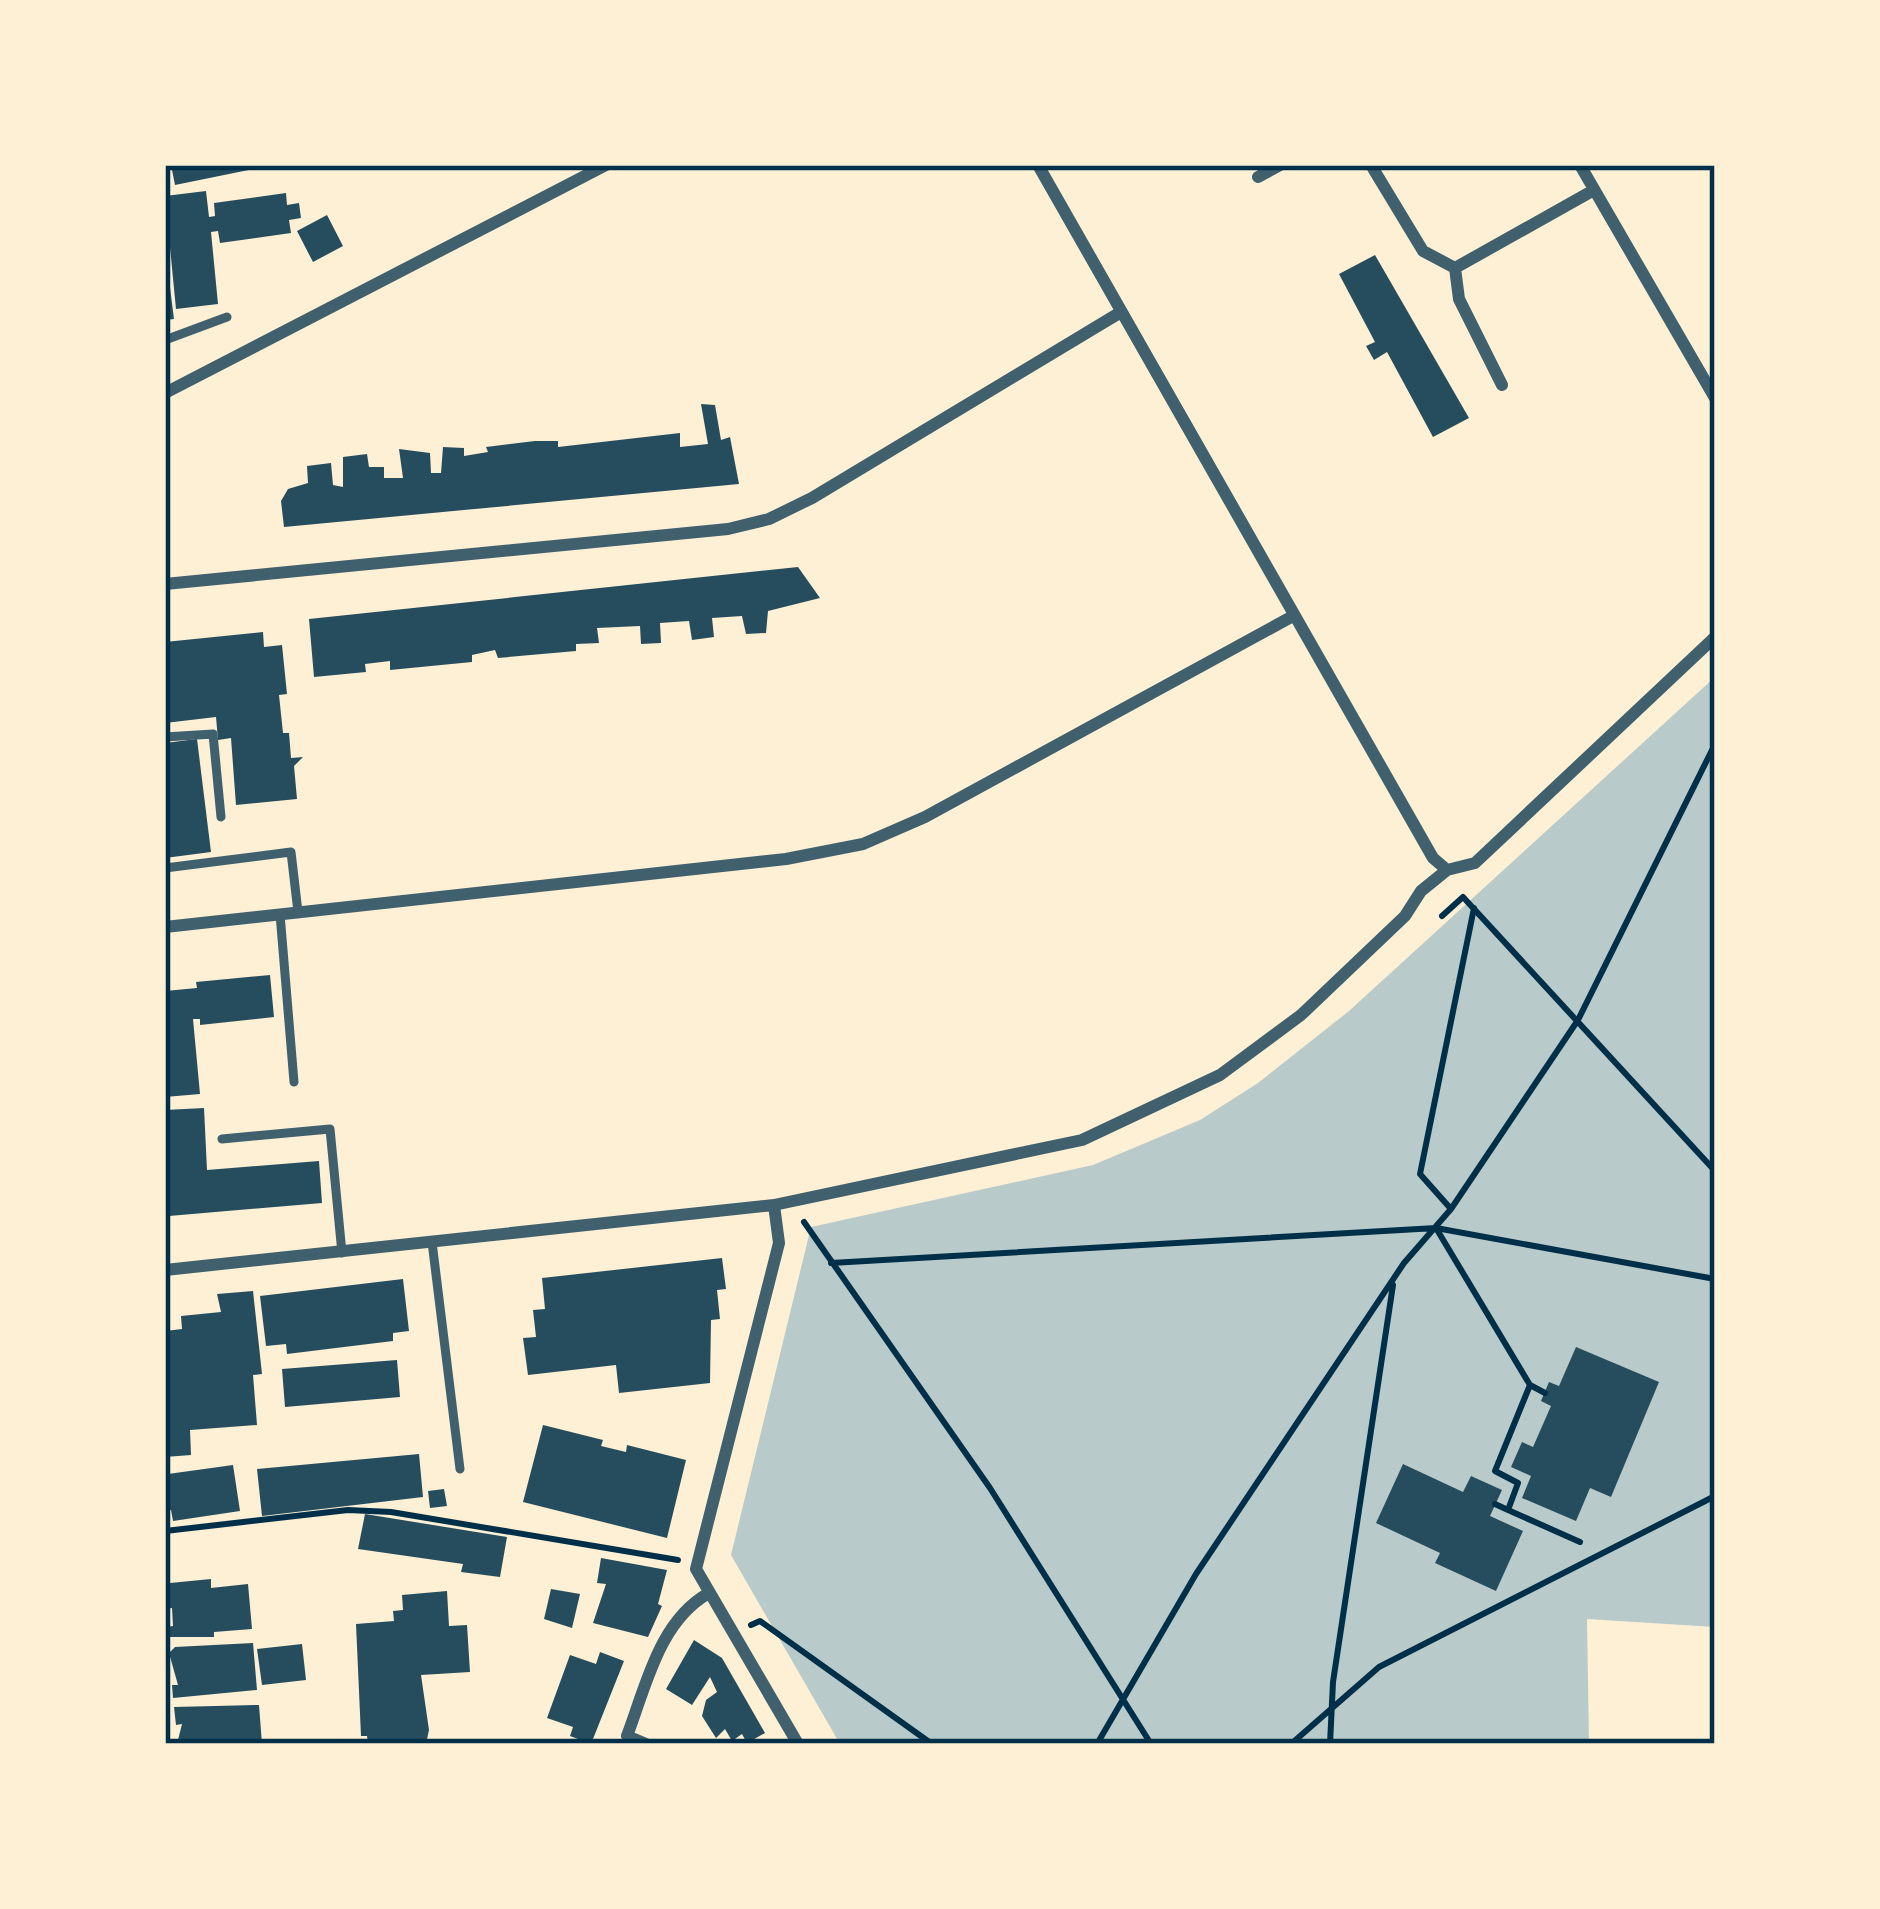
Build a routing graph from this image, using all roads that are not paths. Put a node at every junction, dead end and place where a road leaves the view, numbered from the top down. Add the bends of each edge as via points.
1 (606, 165) edge
2 (1038, 165) edge
3 (1280, 165) edge
4 (1371, 165) edge
5 (1580, 165) edge
6 (1258, 177) dead end
7 (1594, 190) junction
8 (1454, 268) junction
9 (1121, 312) junction
10 (227, 317) dead end
11 (165, 340) edge
12 (1502, 386) dead end
13 (165, 393) edge
14 (1715, 398) edge
15 (165, 584) edge
16 (1293, 616) junction
17 (1715, 638) edge
18 (165, 737) edge
19 (221, 817) dead end
20 (165, 868) edge
21 (1447, 870) junction
22 (298, 912) junction
23 (280, 914) junction
24 (165, 927) edge
25 (294, 1082) dead end
26 (222, 1139) dead end
27 (781, 1202) junction
28 (432, 1243) junction
29 (342, 1252) junction
30 (165, 1270) edge
31 (460, 1469) dead end
32 (709, 1593) junction
33 (625, 1740) edge
34 (646, 1744) edge
35 (798, 1744) edge

1 - 13 street
2 - 9 street
3 - 6 street
4 - 8 street via 1423,250
5 - 7 street
7 - 8 street
7 - 14 street
8 - 12 street via 1459,299
9 - 15 street via 769,519
9 - 16 street
10 - 11 lane
16 - 21 street via 1432,858
16 - 22 street via 863,844
17 - 21 street via 1475,863
18 - 19 lane via 212,734
20 - 22 lane via 291,852
21 - 27 street via 1301,1015 1164,1106 1082,1140
22 - 23 street
23 - 24 street
23 - 25 lane
26 - 29 lane via 330,1129
27 - 28 street
27 - 32 street via 778,1243 696,1569
28 - 29 street
28 - 31 lane
29 - 30 street
32 - 33 street via 689,1604 666,1635
32 - 35 street
33 - 34 street

